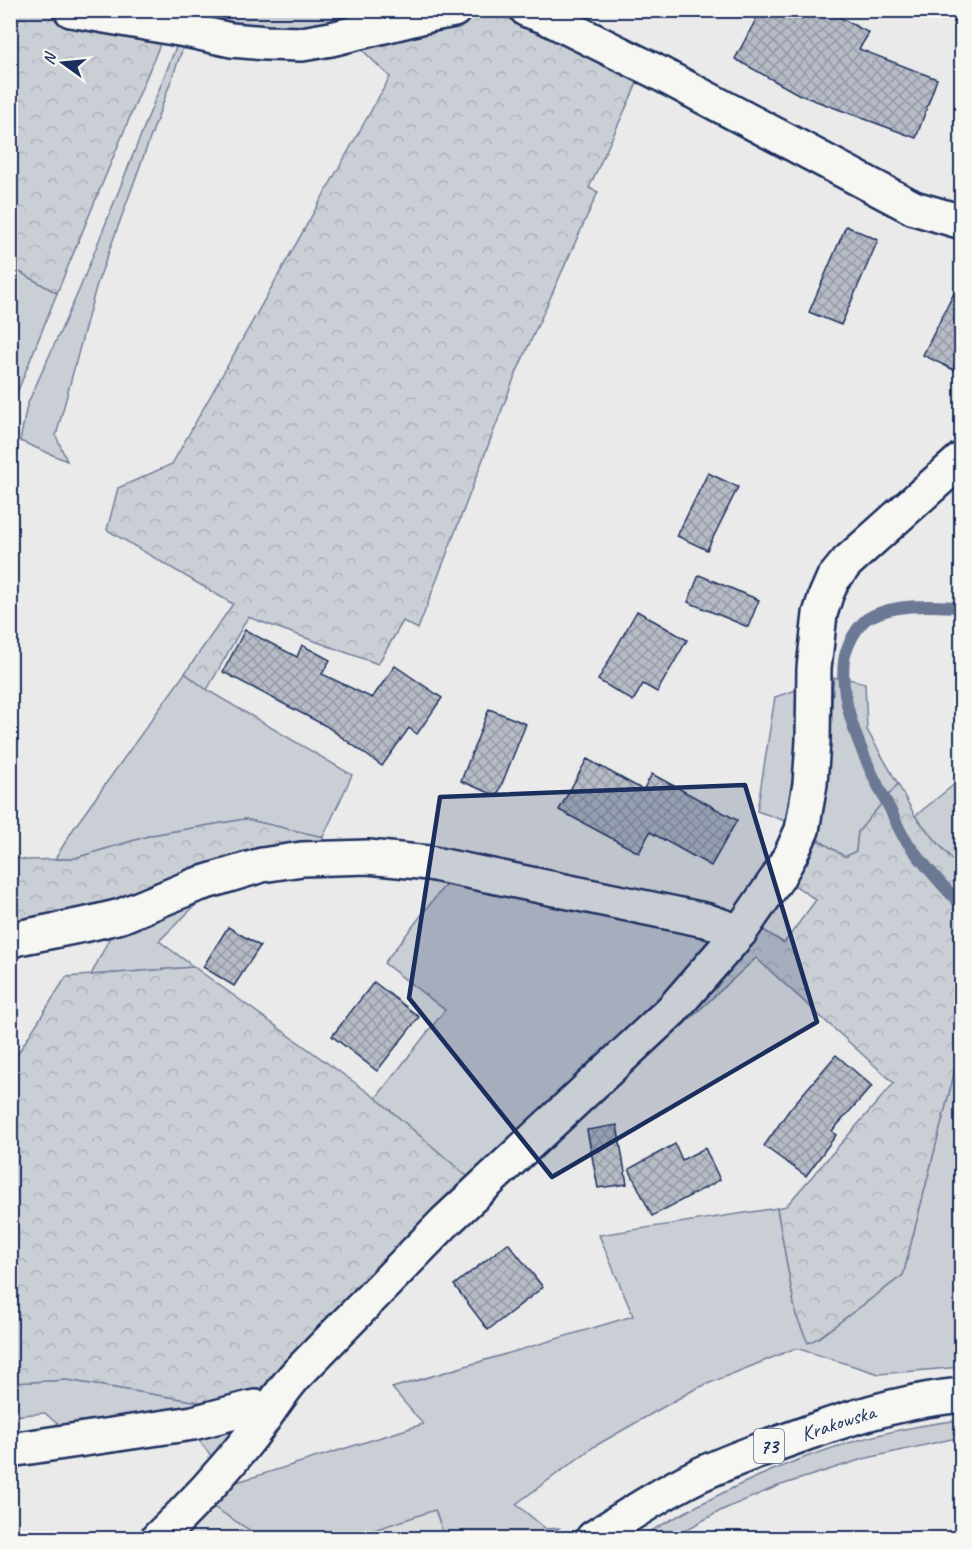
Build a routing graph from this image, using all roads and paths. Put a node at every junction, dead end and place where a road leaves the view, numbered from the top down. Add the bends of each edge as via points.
1 (70, 10) edge
2 (454, 10) edge
3 (527, 10) edge
4 (962, 222) edge
5 (962, 459) edge
6 (740, 932) junction
7 (10, 940) edge
8 (962, 1395) edge
9 (269, 1410) junction
10 (10, 1450) edge
11 (158, 1539) edge
12 (593, 1539) edge

1 - 2 street via 231,40 302,44
3 - 4 street via 653,70 914,208
5 - 6 street via 833,579 820,614 816,640 810,784 802,830 778,877
6 - 7 street via 705,920 429,863 368,857 262,865 196,885 121,916
6 - 9 street via 672,1010 445,1222 296,1375
8 - 12 street, Krakowska / 73 via 872,1411 761,1449 699,1475
9 - 10 street via 256,1407 193,1423
9 - 11 street via 203,1494

